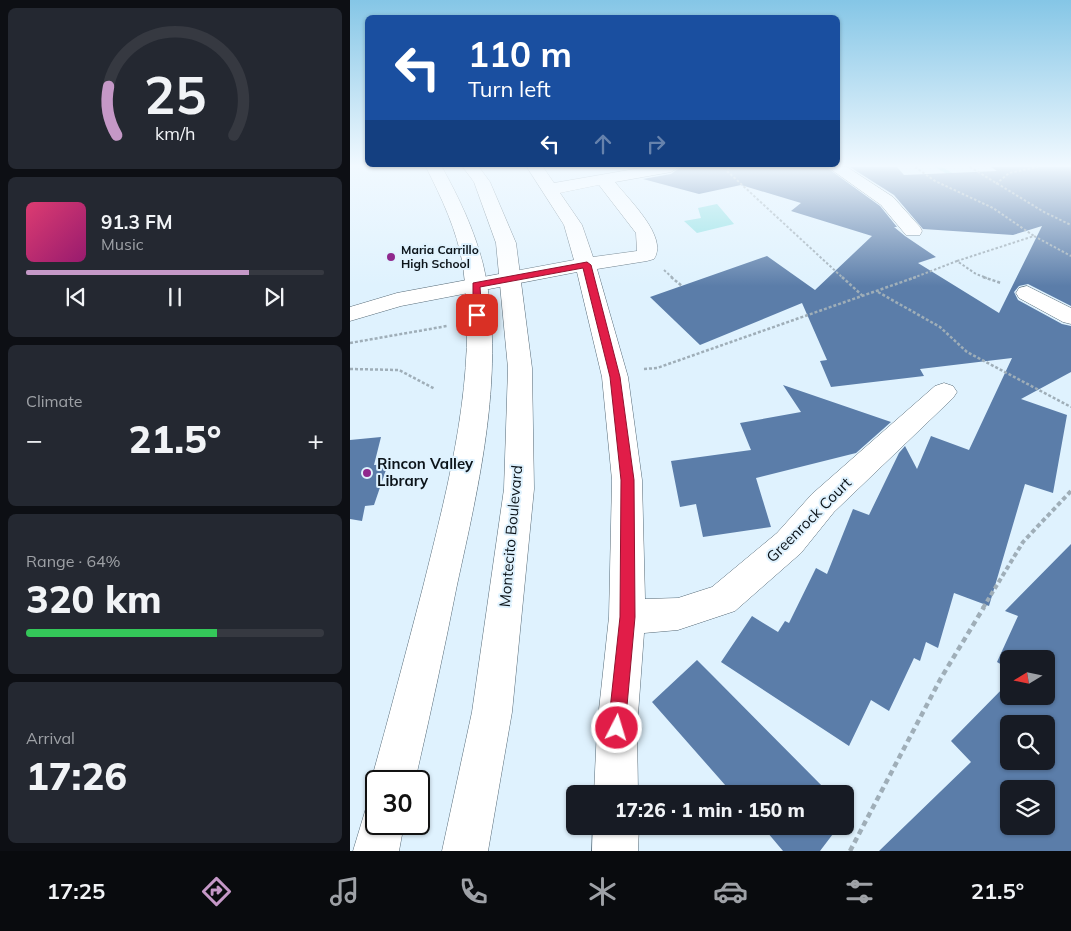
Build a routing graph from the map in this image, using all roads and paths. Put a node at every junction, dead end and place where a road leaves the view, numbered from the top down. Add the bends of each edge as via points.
1 (455, 207) edge
2 (492, 207) edge
3 (562, 207) edge
4 (625, 207) edge
5 (766, 207) edge
6 (892, 207) edge
7 (991, 207) edge
8 (1038, 207) edge
9 (1071, 225) edge
10 (913, 231) dead end
11 (1034, 236) junction
12 (1070, 255) edge
13 (957, 261) junction
14 (587, 265) junction
15 (510, 278) junction
16 (476, 285) junction
17 (878, 292) junction
18 (1027, 293) joint
19 (864, 297) junction
20 (350, 314) edge
21 (1071, 317) edge
22 (447, 326) dead end
23 (350, 343) edge
24 (350, 369) edge
25 (614, 372) junction
26 (435, 389) dead end
27 (944, 392) dead end
28 (1071, 407) edge
29 (1071, 491) edge
30 (627, 617) junction
31 (396, 770) edge
32 (616, 785) edge
33 (380, 835) edge
34 (616, 835) edge
35 (376, 851) edge
36 (465, 851) edge
37 (615, 851) edge
38 (850, 851) edge

1 - 16 main road via 468,244
2 - 15 main road, Montecito Boulevard via 506,243
3 - 14 main road via 573,225
4 - 14 main road via 646,233 647,255
5 - 19 path
6 - 10 main road
7 - 11 path
8 - 9 path
11 - 12 path
11 - 13 path
13 - 17 path
13 - 18 path via 976,274
14 - 15 main road
14 - 25 main road
15 - 16 main road
15 - 36 main road, Montecito Boulevard via 520,368 519,489 492,712
16 - 20 main road via 397,300
16 - 31 main road via 479,378 463,492
17 - 19 path
17 - 28 path via 940,327 967,352
18 - 21 main road
19 - 25 path via 656,368
22 - 23 path
24 - 26 path via 400,370
25 - 30 main road via 628,480
27 - 30 main road, Greenrock Court via 823,503 789,543 723,600 678,614
29 - 38 path via 1023,542 942,678
30 - 32 main road via 617,728
33 - 35 main road
34 - 37 main road

